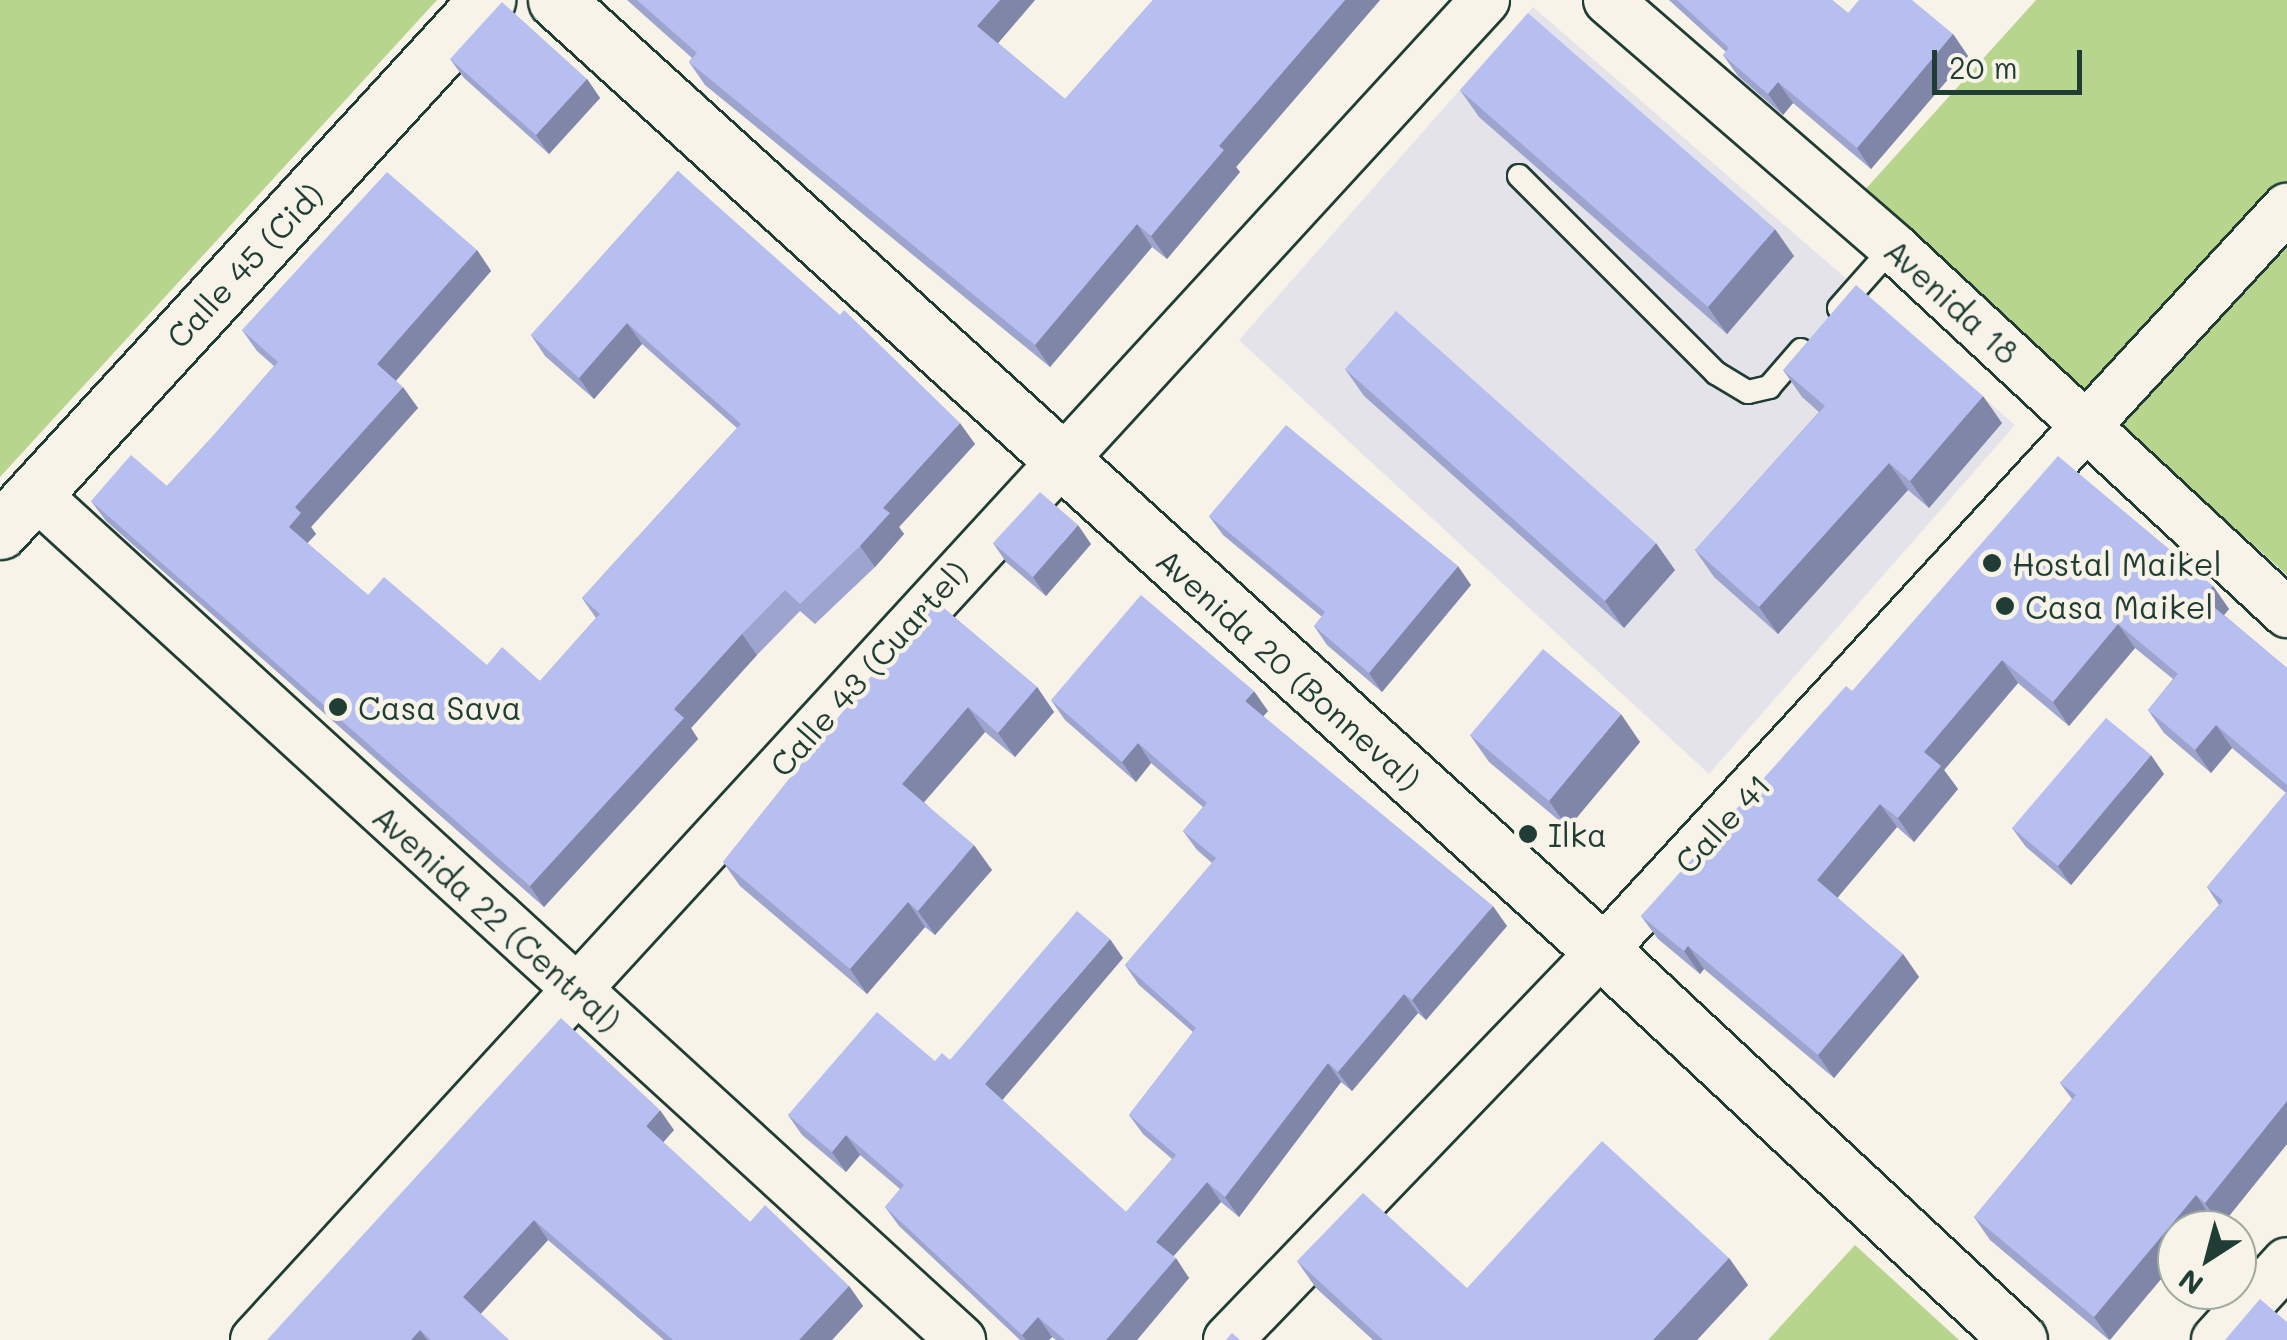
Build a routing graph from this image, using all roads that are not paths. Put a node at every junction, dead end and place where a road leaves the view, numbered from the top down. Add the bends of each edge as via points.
1 (488, 0) edge
2 (556, 0) edge
3 (1485, 0) edge
4 (1608, 0) edge
5 (1519, 176) edge
6 (2287, 208) edge
7 (1893, 246) junction
8 (2091, 428) junction
9 (1058, 460) junction
10 (17, 512) edge
11 (2287, 613) edge
12 (1602, 951) junction
13 (574, 990) junction
14 (2287, 1262) edge
15 (255, 1340) edge
16 (962, 1340) edge
17 (1228, 1340) edge
18 (2020, 1340) edge
19 (2216, 1340) edge

1 - 10 street, Calle 45 (Cid)
2 - 9 street, Avenida 20 (Bonneval)
3 - 9 street, Calle 43 (Cuartel)
4 - 7 street, Avenida 18
5 - 7 lane via 1716,373 1748,392 1769,387
6 - 8 street, Calle 41
7 - 8 street, Avenida 18
8 - 11 street, Avenida 18
8 - 12 street, Calle 41
9 - 12 street, Avenida 20 (Bonneval)
9 - 13 street, Calle 43 (Cuartel)
10 - 13 street, Avenida 22 (Central)
12 - 17 street, Calle 41
12 - 18 street, Avenida 20 (Bonneval)
13 - 15 street, Calle 43 (Cuartel)
13 - 16 street, Avenida 22 (Central)
14 - 19 street

